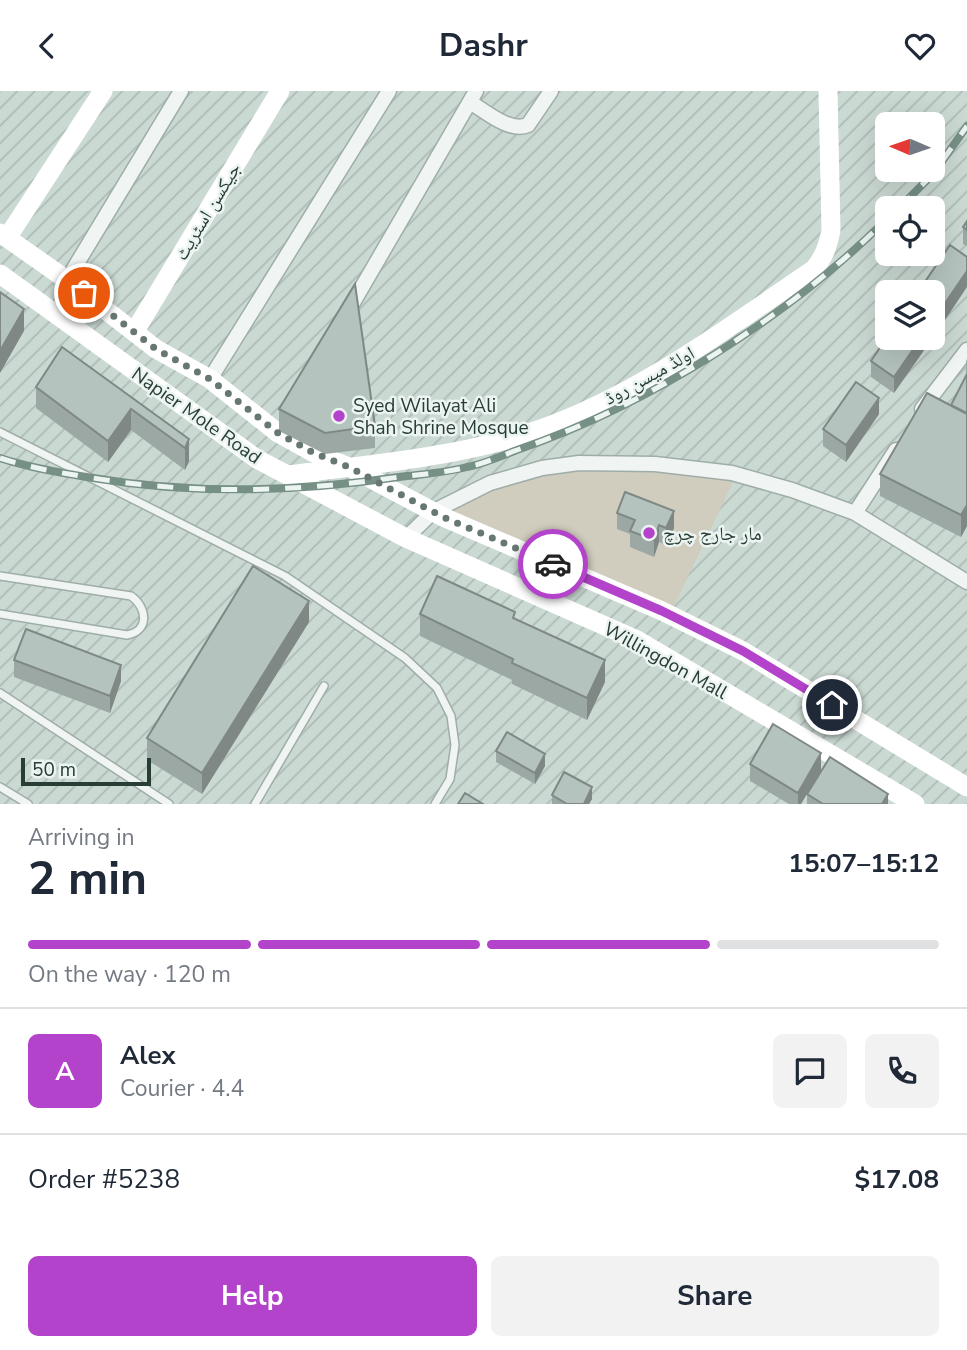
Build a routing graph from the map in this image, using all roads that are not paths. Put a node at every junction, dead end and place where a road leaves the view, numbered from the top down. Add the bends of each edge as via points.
1 (103, 91) edge
2 (181, 91) edge
3 (280, 91) edge
4 (389, 91) edge
5 (551, 91) edge
6 (828, 91) edge
7 (473, 96) edge
8 (3, 235) edge
9 (0, 274) edge
10 (67, 281) junction
11 (135, 331) junction
12 (336, 331) edge
13 (967, 350) edge
14 (210, 379) junction
15 (0, 432) edge
16 (349, 467) junction
17 (288, 475) junction
18 (855, 513) junction
19 (439, 514) junction
20 (406, 538) junction
21 (0, 576) edge
22 (967, 582) edge
23 (0, 614) edge
24 (324, 686) dead end
25 (0, 693) edge
26 (0, 787) edge
27 (967, 787) edge
28 (28, 804) edge
29 (169, 804) edge
30 (255, 804) edge
31 (435, 804) edge
32 (915, 804) edge

1 - 8 main road
2 - 10 street
3 - 11 main road, جیکسن اسٹریٹ
4 - 14 street
5 - 7 street via 523,128 510,126
6 - 16 main road, اولڈ میسن روڈ via 831,230 814,269 677,362 561,421 460,451
7 - 12 street
8 - 10 main road, Napier Mole Road
9 - 17 main road, Napier Mole Road via 257,459
10 - 11 main road, Napier Mole Road
11 - 14 main road, Napier Mole Road via 156,349
13 - 18 street
14 - 16 main road, Napier Mole Road via 314,453
15 - 31 lane via 285,576 405,658 436,688 451,716 455,745 450,779
16 - 17 main road, اولڈ میسن روڈ
16 - 19 main road, Napier Mole Road
17 - 20 main road, Napier Mole Road
18 - 19 street via 732,473 655,464 579,463 490,483
18 - 22 street
19 - 20 street
19 - 27 main road, Willingdon Mall via 743,651
20 - 32 main road, Willingdon Mall via 637,640
21 - 23 lane via 131,596 139,601 144,614 141,629 127,635
24 - 30 lane
25 - 29 lane
26 - 28 lane

